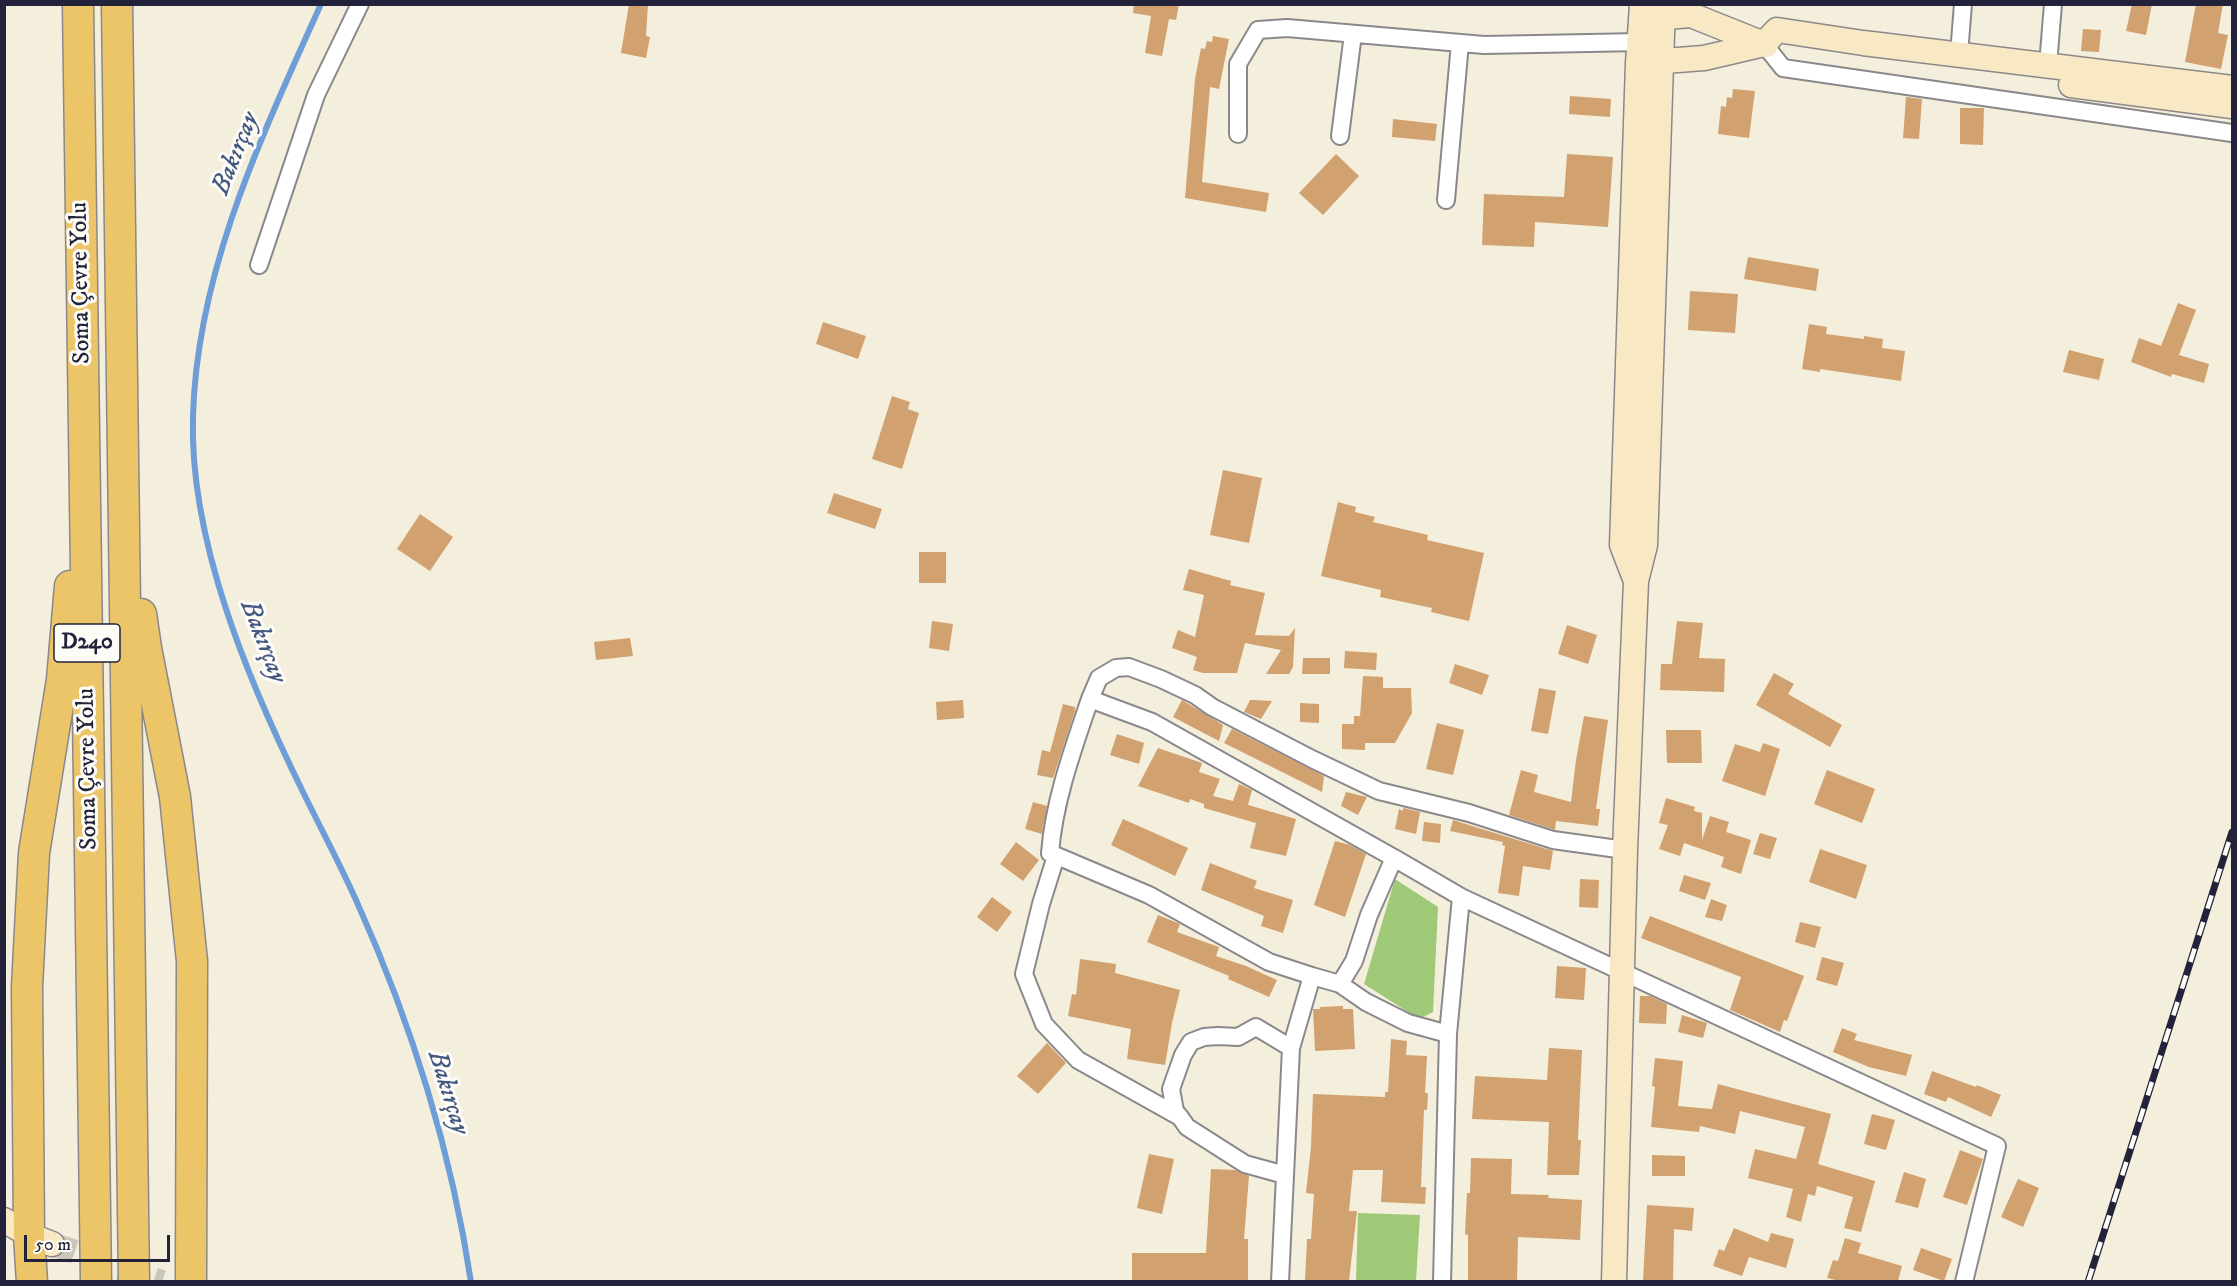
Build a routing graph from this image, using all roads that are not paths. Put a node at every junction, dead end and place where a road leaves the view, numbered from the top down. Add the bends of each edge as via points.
1 (78, 4) edge
2 (117, 4) edge
3 (360, 4) edge
4 (1963, 4) edge
5 (2054, 4) edge
6 (1650, 30) edge
7 (1353, 34) junction
8 (1460, 42) junction
9 (1764, 44) junction
10 (1959, 54) junction
11 (2048, 65) junction
12 (2232, 88) edge
13 (2232, 106) edge
14 (2232, 133) edge
15 (1238, 134) dead end
16 (1340, 136) dead end
17 (1446, 200) dead end
18 (259, 265) dead end
19 (84, 413) junction
20 (123, 482) junction
21 (1090, 699) junction
22 (1625, 850) junction
23 (1056, 856) junction
24 (1394, 858) junction
25 (1461, 897) junction
26 (1621, 971) junction
27 (1312, 976) junction
28 (1340, 984) junction
29 (1448, 1034) junction
30 (1291, 1048) junction
31 (1180, 1118) junction
32 (1285, 1175) junction
33 (28, 1233) edge
34 (32, 1281) edge
35 (96, 1281) edge
36 (134, 1281) edge
37 (191, 1281) edge
38 (1280, 1281) edge
39 (1442, 1281) edge
40 (1614, 1281) edge
41 (1965, 1281) edge

1 - 19 highway, Soma Çevre Yolu / D240
2 - 20 highway, Soma Çevre Yolu / D240
3 - 18 street via 316,95
4 - 10 street
5 - 11 street
6 - 8 street via 1484,45
6 - 9 main road via 1691,15
6 - 9 main road via 1704,58
6 - 22 main road via 1645,545 1636,581
7 - 8 street
7 - 15 street via 1287,28 1258,30 1238,64
7 - 16 street
8 - 17 street
9 - 10 main road via 1777,30
9 - 13 main road
9 - 14 street via 1783,68
10 - 11 main road
11 - 12 main road
19 - 33 highway via 62,681 34,853 27,987
19 - 35 highway, Soma Çevre Yolu / D240
20 - 36 highway, Soma Çevre Yolu / D240
20 - 37 highway via 146,648 175,797 192,961
21 - 22 street via 1100,678 1116,668 1129,667 1161,678 1379,791 1469,813 1553,840
21 - 23 street via 1069,761 1052,834 1050,853
21 - 24 street via 1152,722
22 - 26 main road
23 - 27 street via 1149,895 1269,962
23 - 31 street via 1024,974 1044,1024 1078,1060
24 - 25 street
24 - 28 street via 1354,962
25 - 26 street
25 - 29 street
26 - 40 main road
26 - 41 street via 1997,1146
27 - 28 street
27 - 30 street
28 - 29 street via 1408,1023
29 - 39 street
30 - 31 street via 1256,1027 1238,1037 1204,1037 1191,1042 1171,1089
30 - 32 street
31 - 32 street via 1186,1127 1245,1164
32 - 38 street
33 - 34 highway

